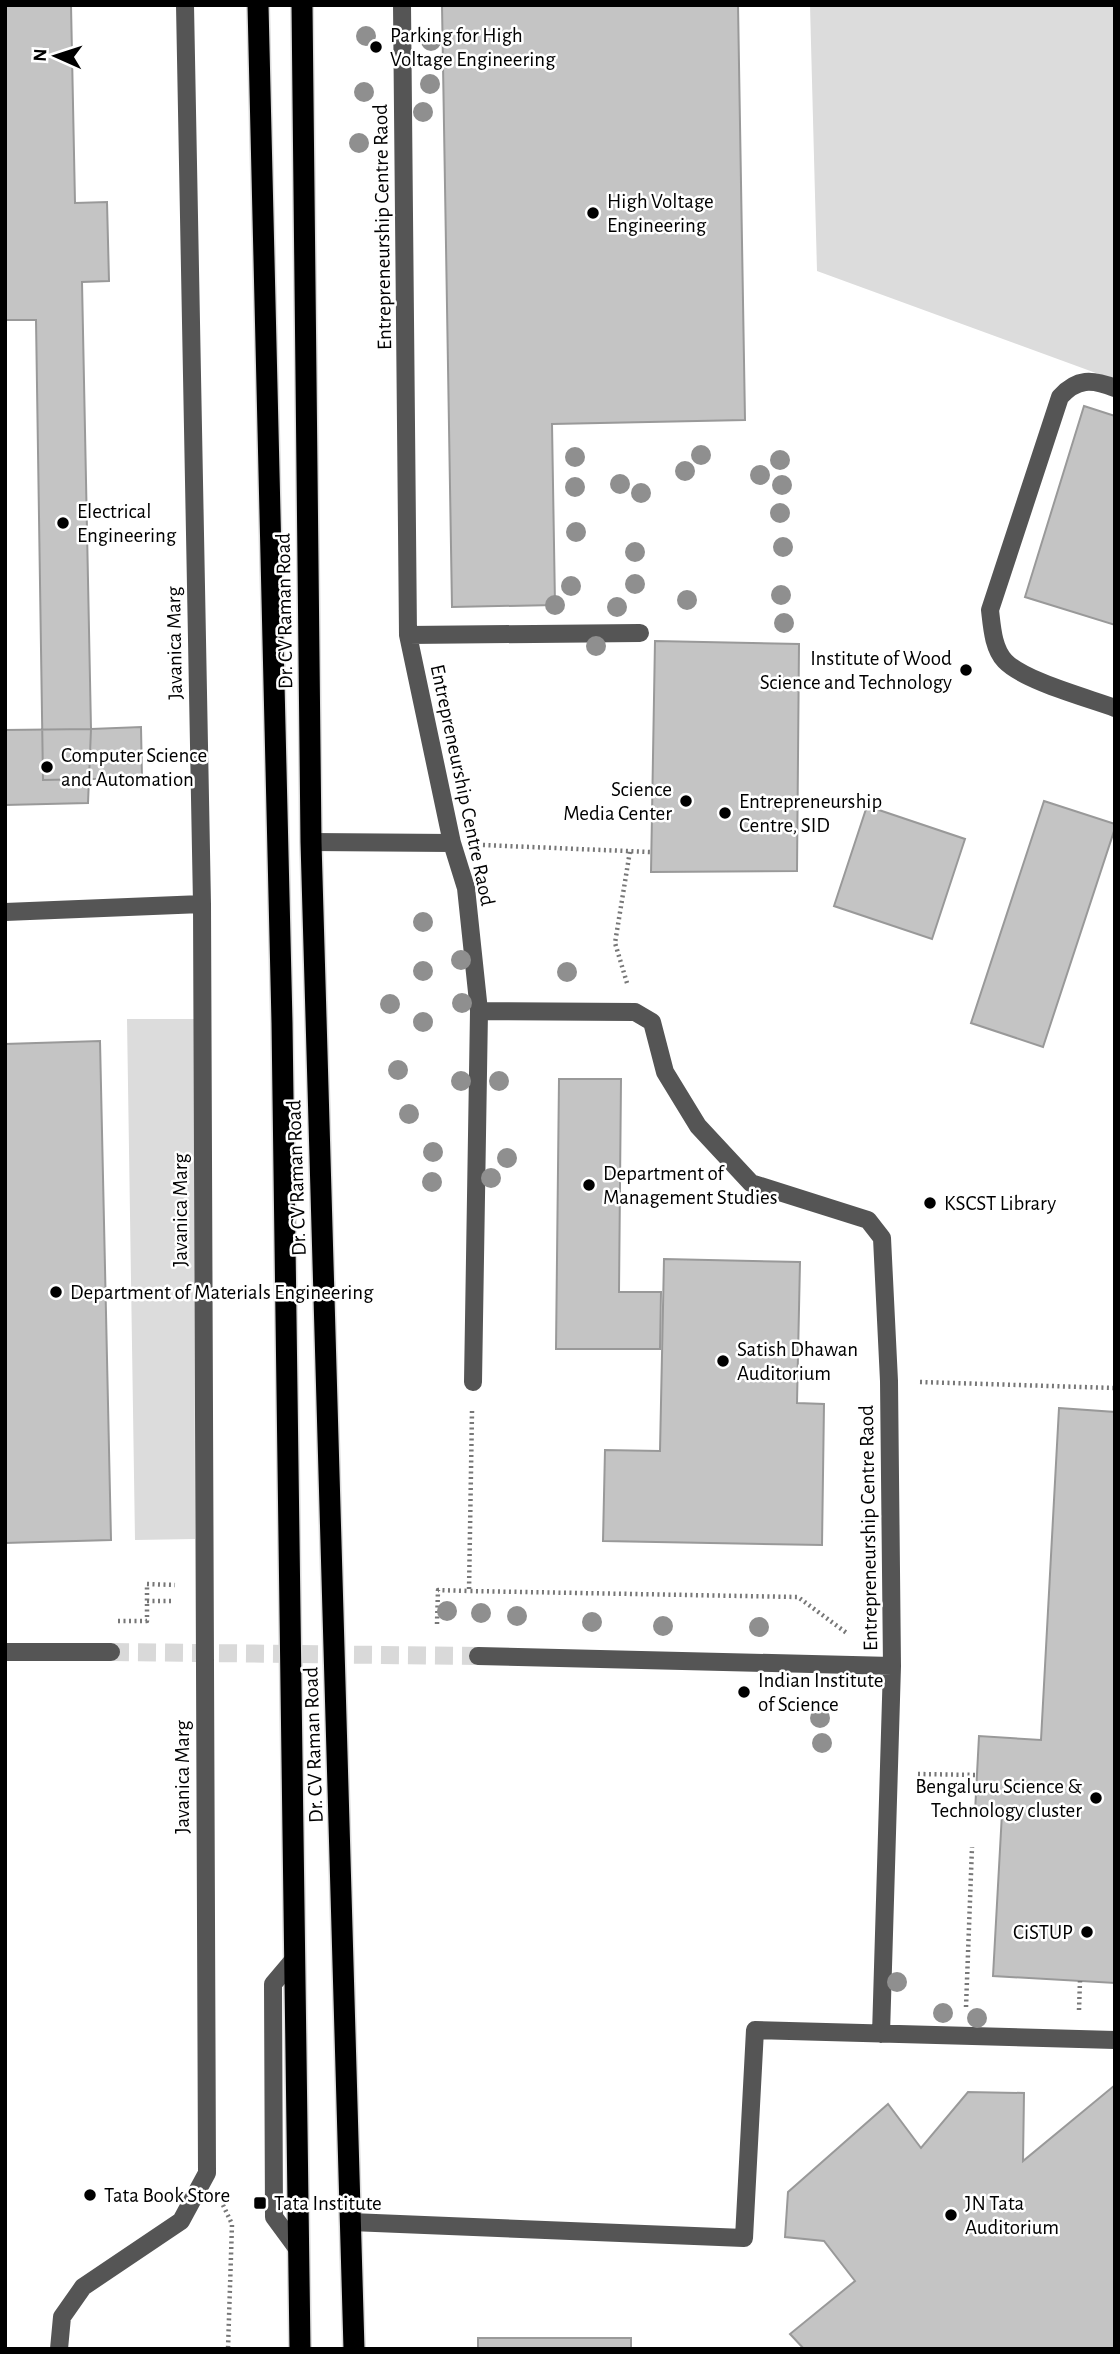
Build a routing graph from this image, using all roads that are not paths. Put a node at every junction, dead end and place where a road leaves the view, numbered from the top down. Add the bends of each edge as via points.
1 (185, 5) edge
2 (258, 5) edge
3 (302, 5) edge
4 (402, 5) edge
5 (1115, 388) edge
6 (640, 633) dead end
7 (408, 635) junction
8 (1115, 708) edge
9 (311, 842) junction
10 (452, 843) junction
11 (201, 904) junction
12 (5, 912) edge
13 (479, 1011) junction
14 (473, 1382) road end
15 (5, 1652) edge
16 (111, 1652) tunnel mouth
17 (478, 1656) tunnel mouth
18 (892, 1666) junction
19 (881, 2034) junction
20 (1115, 2040) edge
21 (351, 2222) junction
22 (59, 2349) edge
23 (300, 2349) edge
24 (354, 2349) edge

1 - 11 lane, Javanica Marg
2 - 23 highway, Dr. CV Raman Road via 282,1023
3 - 9 highway, Dr. CV Raman Road
4 - 7 lane, Entrepreneurship Centre Raod
5 - 8 lane via 1095,380 1081,382 1060,397 990,610 994,639 1006,661 1038,680
6 - 7 lane
7 - 10 lane, Entrepreneurship Centre Raod
9 - 10 lane
9 - 21 highway, Dr. CV Raman Road
10 - 13 lane, Entrepreneurship Centre Raod via 466,888
11 - 12 lane
11 - 22 lane, Javanica Marg via 207,2173 181,2221 83,2287 62,2317
13 - 14 lane, Entrepreneurship Centre Raod
13 - 18 lane, Entrepreneurship Centre Raod via 635,1012 652,1022 665,1072 698,1125 751,1182 868,1220 882,1238
15 - 16 lane
17 - 18 lane
18 - 19 lane, Entrepreneurship Centre Raod
19 - 20 lane
19 - 21 lane via 755,2030 744,2238
21 - 24 highway, Dr. CV Raman Road

